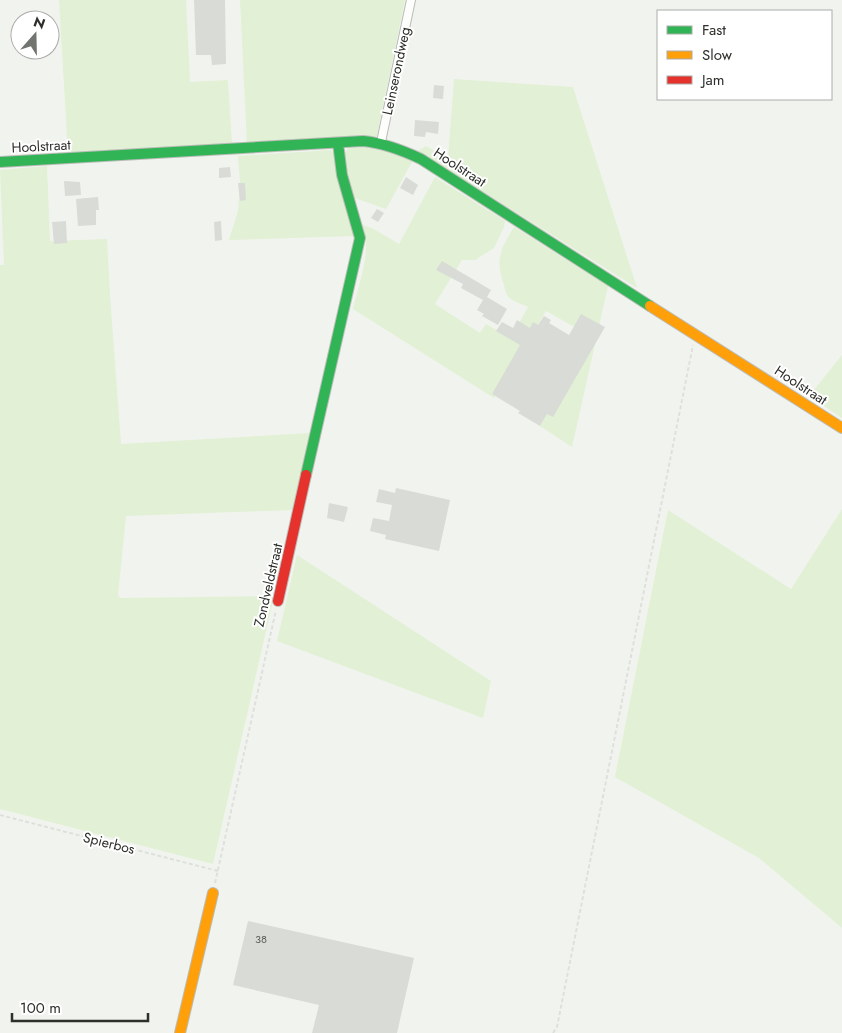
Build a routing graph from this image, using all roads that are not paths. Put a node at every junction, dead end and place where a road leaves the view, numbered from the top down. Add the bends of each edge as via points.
1 (411, 0) edge
2 (381, 142) junction
3 (338, 143) junction
4 (0, 162) edge
5 (842, 428) edge
6 (278, 601) road end
7 (213, 893) road end
8 (180, 1033) edge

1 - 2 street, Leinserondweg
2 - 3 street, Hoolstraat
2 - 5 street, Hoolstraat via 421,158
3 - 4 street, Hoolstraat
3 - 6 street, Zondveldstraat via 342,175 360,238
7 - 8 street

